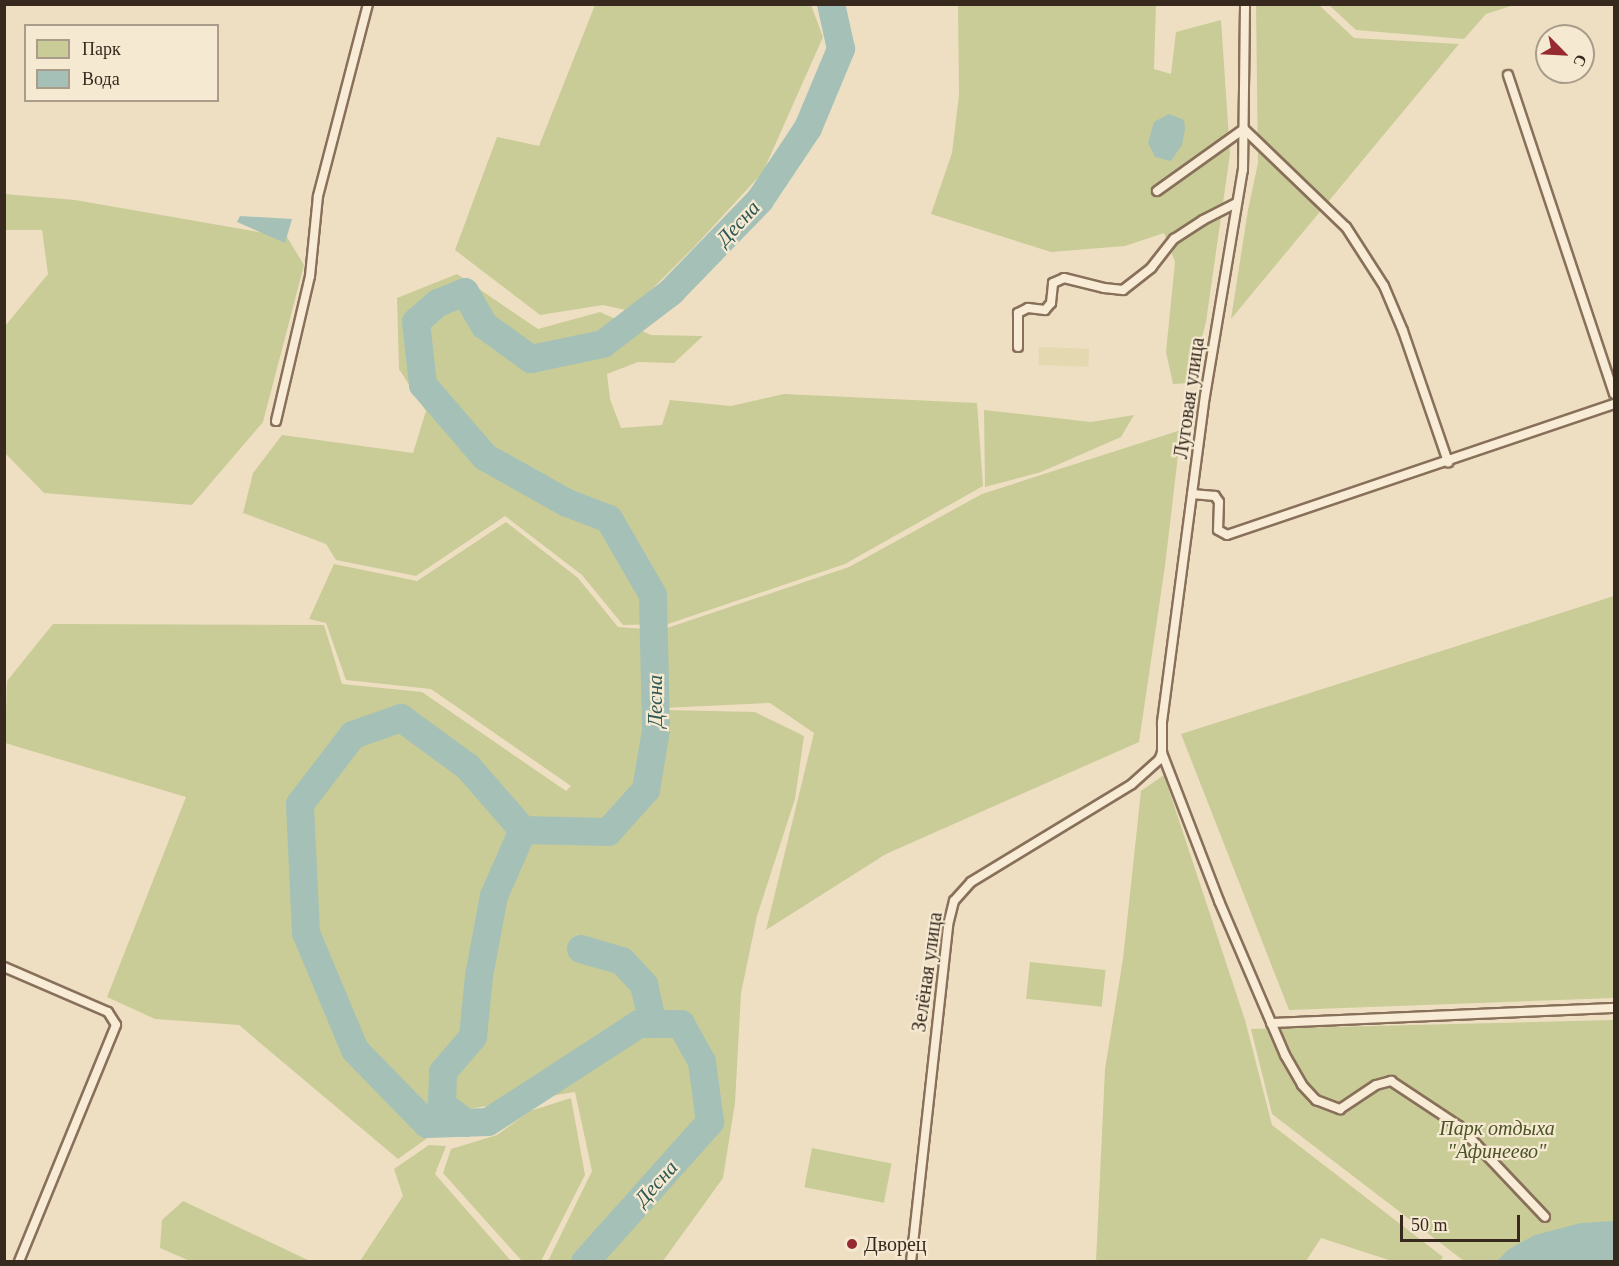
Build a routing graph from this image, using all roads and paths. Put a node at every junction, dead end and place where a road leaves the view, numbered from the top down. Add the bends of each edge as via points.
1 (368, 4) edge
2 (1245, 4) edge
3 (1508, 75) dead end
4 (1244, 129) junction
5 (1157, 191) dead end
6 (1237, 202) junction
7 (1018, 347) dead end
8 (1614, 394) edge
9 (1614, 404) edge
10 (276, 422) dead end
11 (1448, 462) junction
12 (1192, 494) junction
13 (1162, 753) junction
14 (4, 968) edge
15 (1614, 1008) edge
16 (1271, 1023) junction
17 (1545, 1217) dead end
18 (19, 1262) edge
19 (911, 1262) edge

1 - 10 lane via 318,196 310,276
2 - 4 lane, Луговая улица
3 - 8 lane
4 - 5 lane
4 - 6 lane, Луговая улица
4 - 11 lane via 1346,227 1384,286
6 - 7 lane via 1174,239 1151,268 1123,290 1064,278 1053,283 1051,303 1045,310 1028,308 1018,313
6 - 12 lane, Луговая улица
9 - 11 lane
11 - 12 lane via 1227,535 1218,530 1219,502 1215,496
12 - 13 lane, Луговая улица via 1162,722
13 - 16 lane
13 - 19 lane, Зелёная улица via 1132,784 971,882 954,901 948,925
14 - 18 lane via 108,1012 116,1025
15 - 16 lane
16 - 17 lane via 1302,1085 1316,1100 1341,1109 1376,1085 1391,1081 1459,1126

